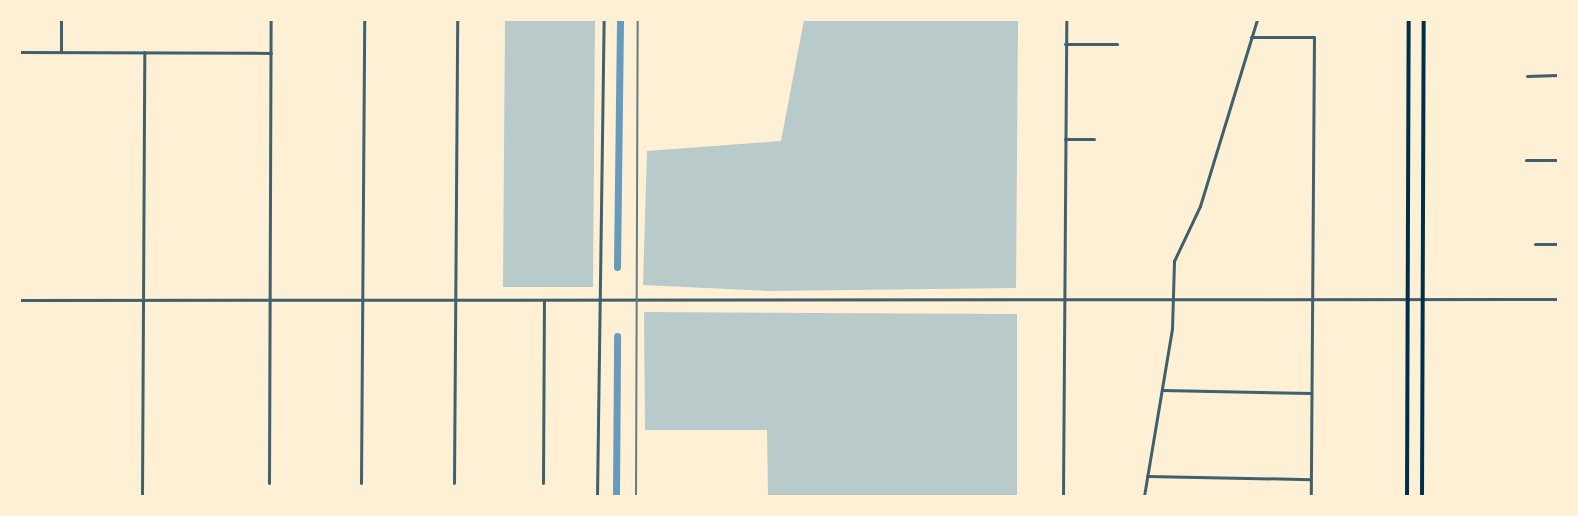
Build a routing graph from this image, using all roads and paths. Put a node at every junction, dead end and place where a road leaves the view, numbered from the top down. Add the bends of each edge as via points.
1 (62, 20) edge
2 (271, 20) edge
3 (364, 20) edge
4 (457, 20) edge
5 (604, 20) edge
6 (1066, 20) edge
7 (1257, 20) edge
8 (1409, 20) edge
9 (1424, 20) edge
10 (1251, 37) junction
11 (1065, 44) junction
12 (1117, 44) dead end
13 (20, 52) edge
14 (61, 52) junction
15 (144, 52) junction
16 (271, 53) junction
17 (1558, 75) edge
18 (1527, 76) dead end
19 (1065, 139) junction
20 (1094, 139) dead end
21 (1526, 160) dead end
22 (1558, 160) edge
23 (1535, 244) dead end
24 (1558, 244) edge
25 (1558, 299) edge
26 (20, 300) edge
27 (143, 300) junction
28 (270, 300) junction
29 (362, 300) junction
30 (456, 300) junction
31 (544, 300) junction
32 (602, 300) junction
33 (1064, 300) junction
34 (1172, 300) junction
35 (1312, 300) junction
36 (1408, 300) junction
37 (1423, 300) junction
38 (1161, 390) junction
39 (1311, 393) junction
40 (1147, 476) junction
41 (1311, 479) junction
42 (268, 483) dead end
43 (361, 483) dead end
44 (454, 483) dead end
45 (543, 483) dead end
46 (142, 496) edge
47 (597, 496) edge
48 (1063, 496) edge
49 (1144, 496) edge
50 (1311, 496) edge
51 (1407, 496) edge
52 (1422, 496) edge

1 - 14 street
2 - 16 street
3 - 29 street
4 - 30 street
5 - 32 street
6 - 11 street
7 - 10 street
8 - 36 main road
9 - 37 main road
10 - 34 street via 1200,206 1178,249
10 - 35 street via 1314,37
11 - 12 street
11 - 19 street
13 - 14 street
14 - 15 street
15 - 16 street
15 - 27 street
16 - 28 street
17 - 18 street
19 - 20 street
19 - 33 street
21 - 22 street
23 - 24 street
25 - 37 street
26 - 27 street
27 - 28 street
27 - 46 street
28 - 29 street
28 - 42 street
29 - 30 street
29 - 43 street
30 - 31 street
30 - 44 street
31 - 32 street
31 - 45 street
32 - 33 street
32 - 47 street
33 - 34 street
33 - 48 street
34 - 35 street
34 - 38 street
35 - 36 street
35 - 39 street
36 - 37 street
36 - 51 main road
37 - 52 main road
38 - 39 street
38 - 40 street
39 - 41 street
40 - 41 street
40 - 49 street
41 - 50 street

